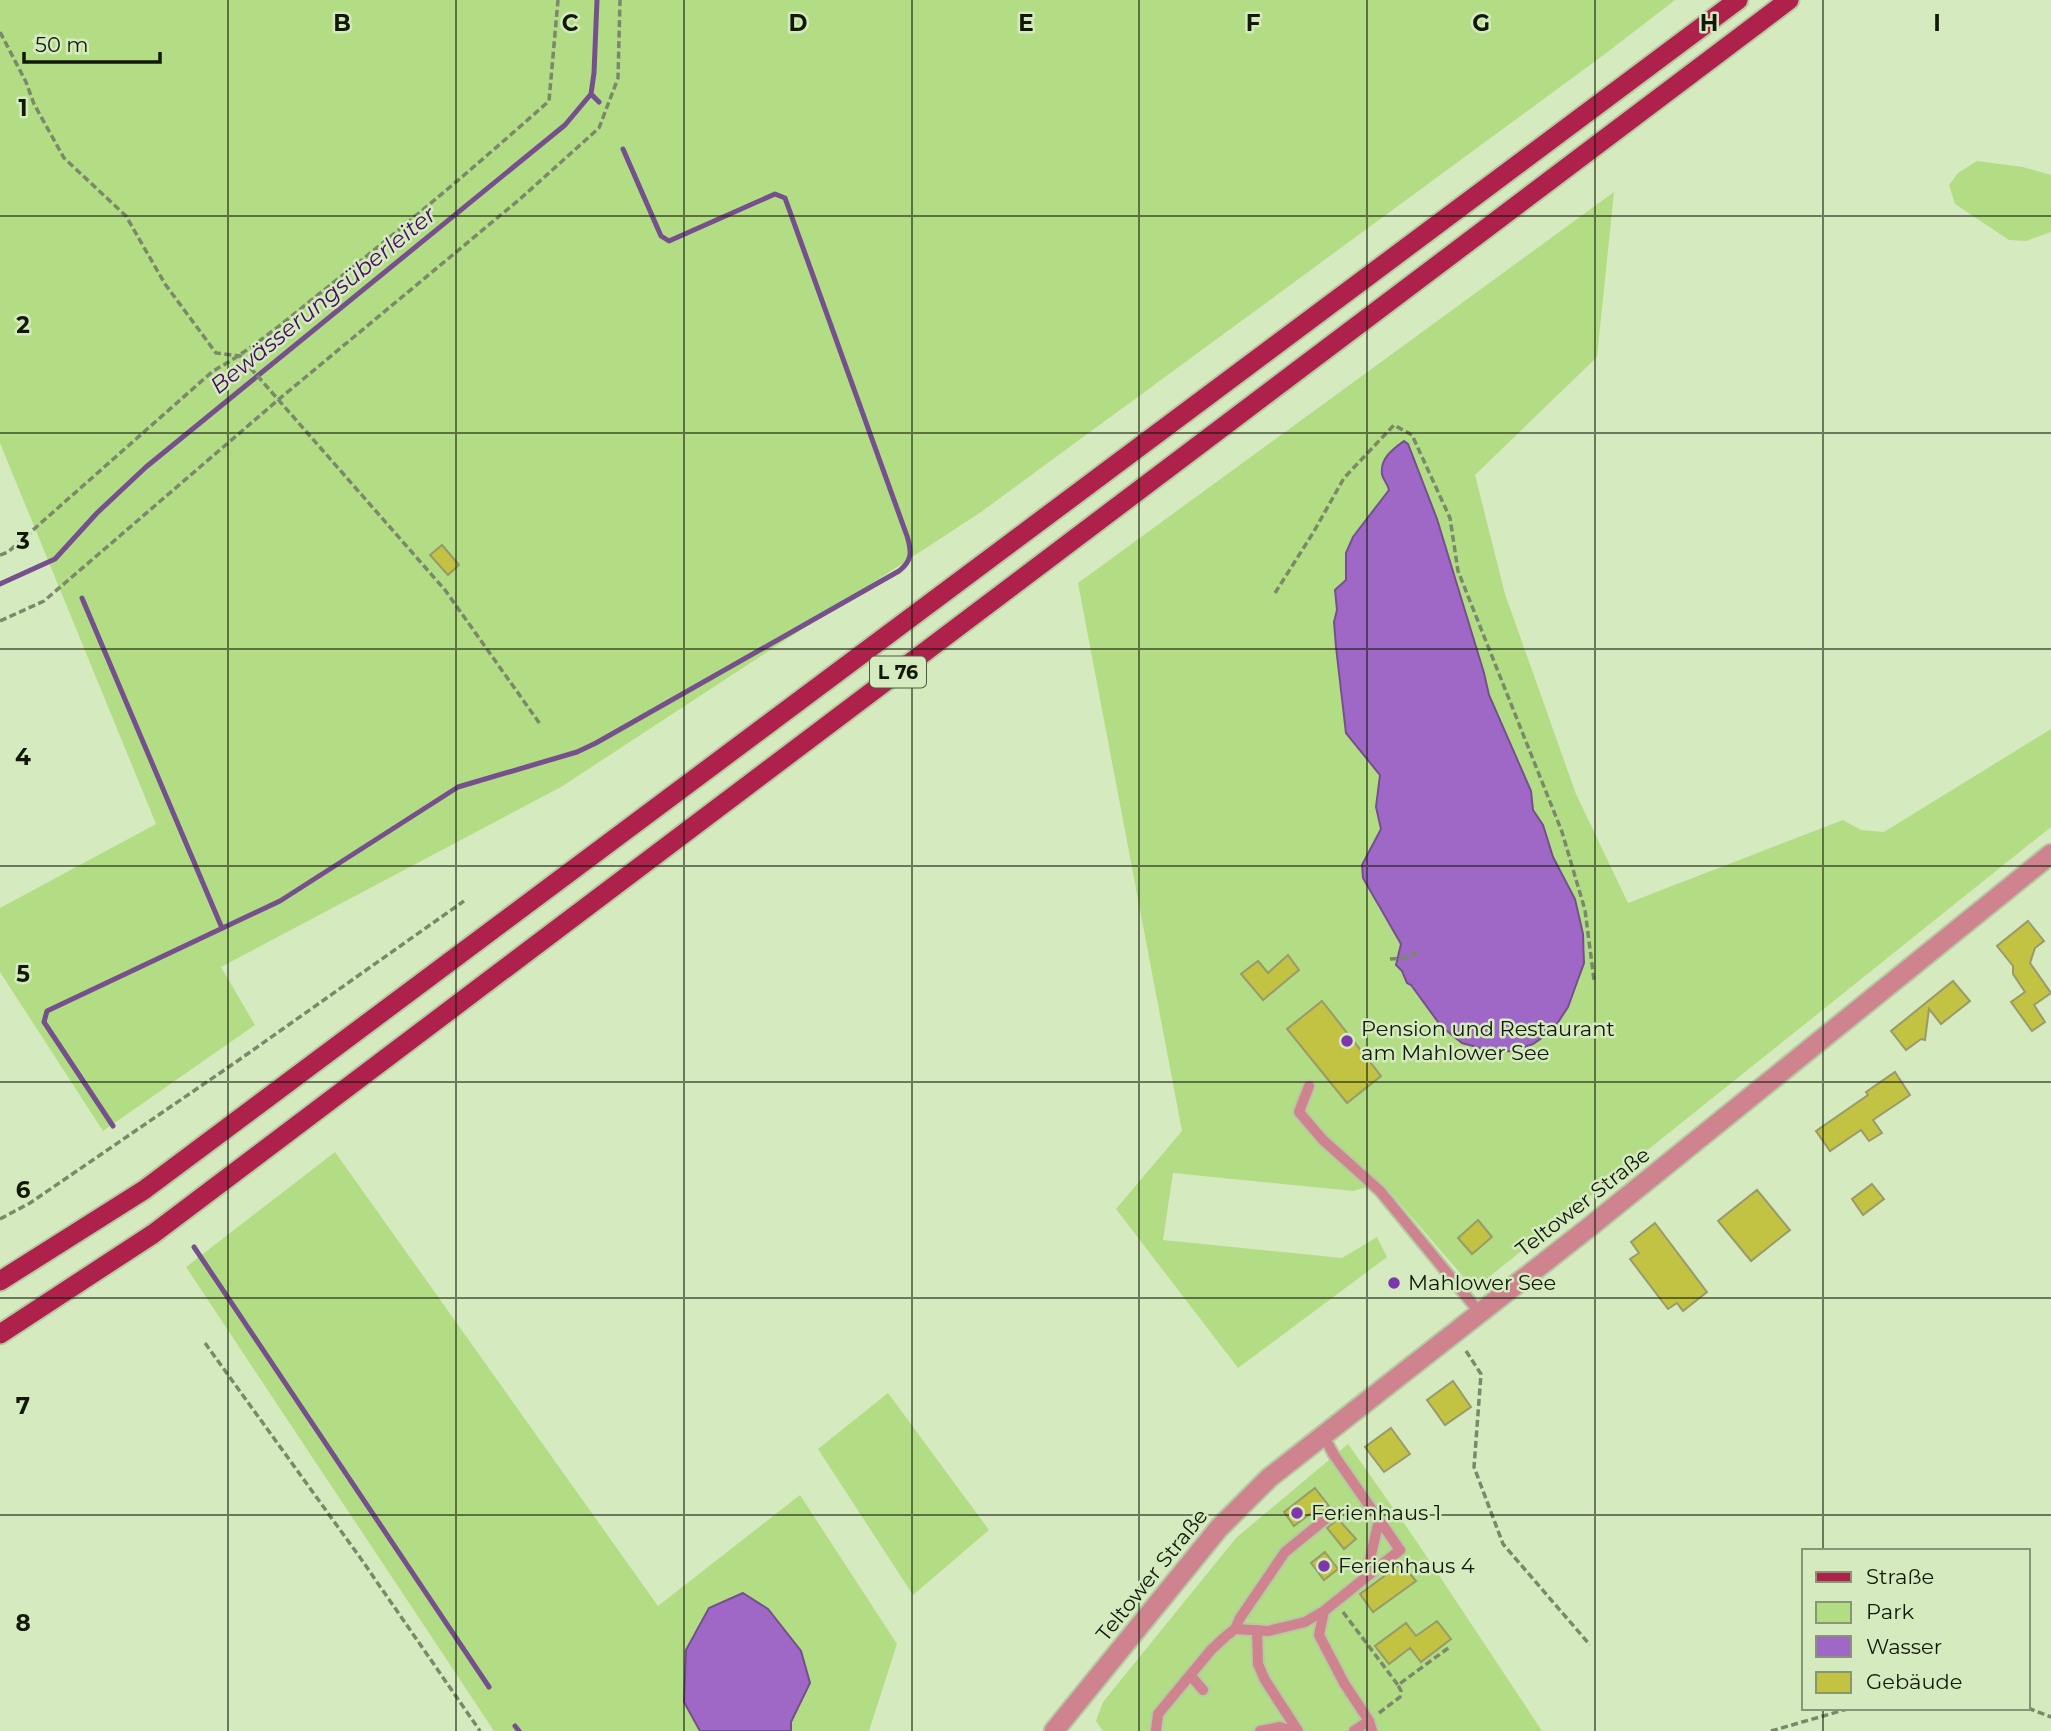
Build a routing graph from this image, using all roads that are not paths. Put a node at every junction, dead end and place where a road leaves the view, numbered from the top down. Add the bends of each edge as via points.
1 (1738, 0) edge
2 (1789, 0) edge
3 (2050, 856) edge
4 (1308, 1086) dead end
5 (0, 1280) edge
6 (1480, 1313) junction
7 (0, 1334) edge
8 (1323, 1435) junction
9 (1333, 1513) dead end
10 (1379, 1520) junction
11 (1366, 1577) junction
12 (1324, 1611) junction
13 (1236, 1629) junction
14 (1257, 1630) junction
15 (1190, 1675) junction
16 (1203, 1690) dead end
17 (1370, 1726) edge
18 (1054, 1731) edge
19 (1156, 1731) edge
20 (1259, 1731) edge
21 (1292, 1731) edge
22 (1298, 1731) edge
23 (1354, 1731) edge

1 - 5 main road, L 76 via 144,1190
2 - 7 main road, L 76 via 153,1234
3 - 6 street, Teltower Straße
4 - 6 lane via 1299,1112 1380,1191
6 - 8 street, Teltower Straße
8 - 10 lane
8 - 18 street, Teltower Straße via 1269,1478 1219,1528
9 - 13 lane via 1285,1552
10 - 11 lane
10 - 11 lane via 1400,1550
11 - 12 lane
12 - 14 lane via 1305,1622
12 - 17 lane via 1319,1635
13 - 14 lane
13 - 15 lane
14 - 22 lane via 1258,1664
15 - 16 lane
15 - 19 lane via 1158,1714
17 - 23 lane
20 - 21 lane via 1280,1727

